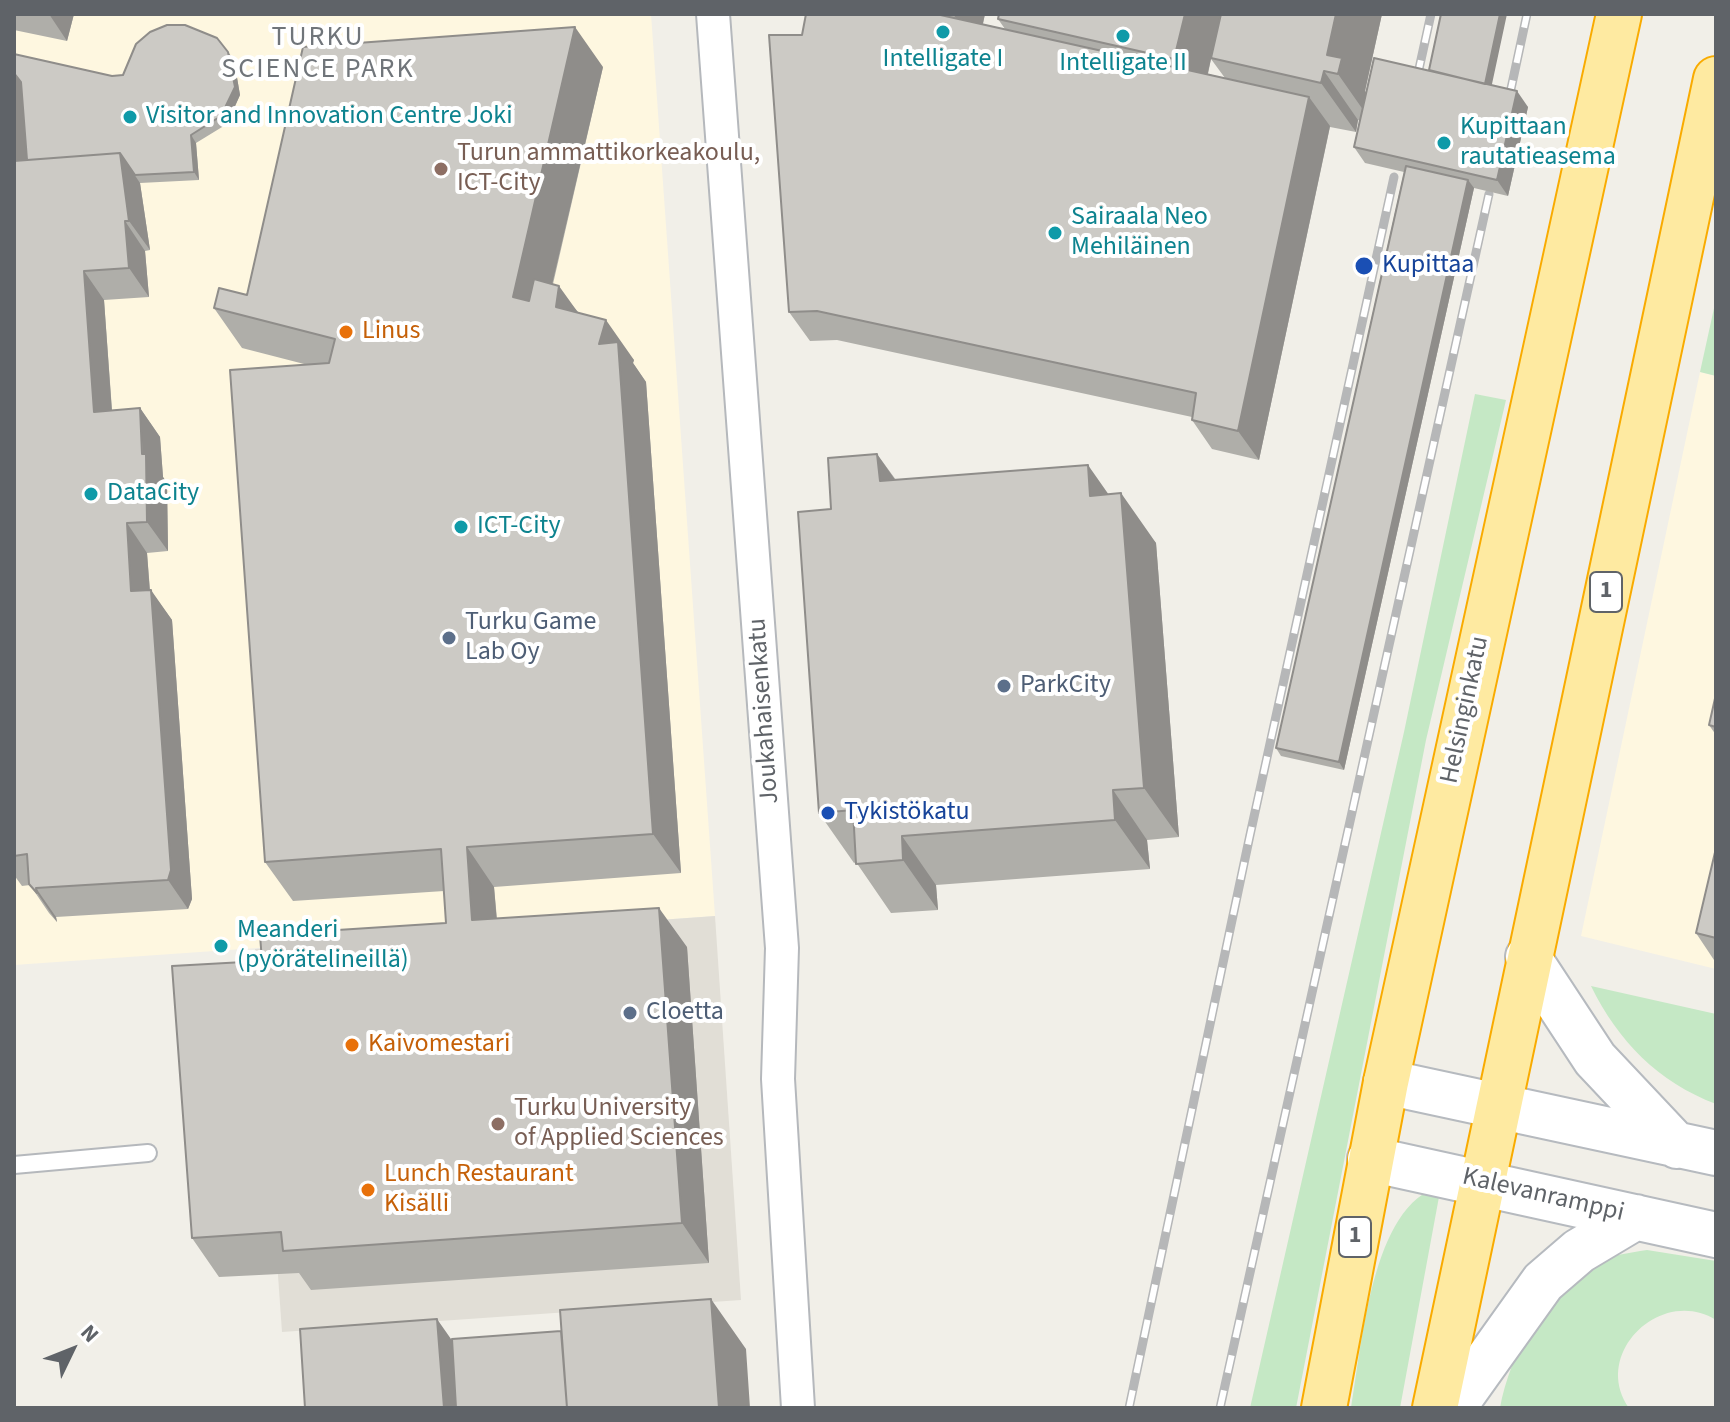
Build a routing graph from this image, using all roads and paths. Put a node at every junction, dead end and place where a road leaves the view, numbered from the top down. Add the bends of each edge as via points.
1 (713, 14) edge
2 (1619, 14) edge
3 (1716, 79) edge
4 (1528, 957) junction
5 (1386, 1082) junction
6 (1497, 1106) junction
7 (1697, 1150) edge
8 (148, 1153) dead end
9 (1370, 1159) junction
10 (14, 1165) edge
11 (1481, 1181) junction
12 (1636, 1217) junction
13 (1716, 1235) edge
14 (798, 1408) edge
15 (1324, 1408) edge
16 (1435, 1408) edge
17 (1453, 1408) edge

1 - 14 street, Joukahaisenkatu via 782,948 778,1079
2 - 5 highway, Helsinginkatu / 1
3 - 4 highway, 1
4 - 6 highway, 1
4 - 7 main road via 1595,1059
5 - 6 main road
5 - 9 highway, Helsinginkatu / 1
6 - 7 main road
6 - 11 highway, 1
8 - 10 lane
9 - 11 main road, Kalevanramppi
9 - 15 highway, Helsinginkatu / 1
11 - 12 main road, Kalevanramppi
11 - 16 highway, 1
12 - 13 main road, Kalevanramppi
12 - 17 main road via 1579,1251 1543,1282

